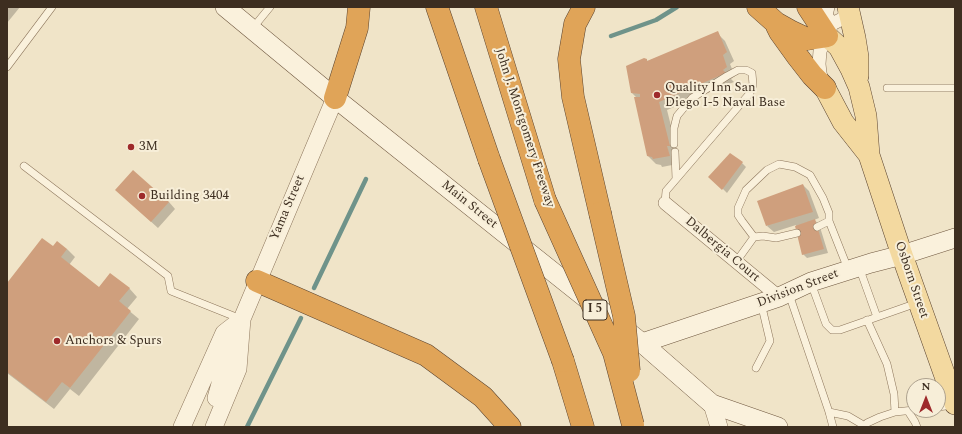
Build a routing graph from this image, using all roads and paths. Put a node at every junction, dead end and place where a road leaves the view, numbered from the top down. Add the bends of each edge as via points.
1 (52, 7) edge
2 (226, 7) edge
3 (270, 7) edge
4 (359, 7) edge
5 (437, 7) edge
6 (486, 7) edge
7 (584, 7) edge
8 (758, 7) edge
9 (808, 7) edge
10 (828, 7) edge
11 (847, 7) edge
12 (776, 22) junction
13 (252, 29) junction
14 (829, 30) junction
15 (7, 67) edge
16 (859, 86) junction
17 (824, 88) junction
18 (887, 88) dead end
19 (955, 88) edge
20 (335, 98) junction
21 (674, 144) dead end
22 (675, 152) dead end
23 (869, 155) junction
24 (24, 166) dead end
25 (676, 179) junction
26 (665, 203) joint
27 (829, 221) junction
28 (818, 227) dead end
29 (797, 233) dead end
30 (754, 237) junction
31 (955, 238) edge
32 (902, 255) junction
33 (736, 262) junction
34 (853, 269) junction
35 (257, 281) junction
36 (811, 282) junction
37 (784, 295) junction
38 (919, 302) junction
39 (761, 303) junction
40 (877, 317) junction
41 (242, 319) junction
42 (867, 320) junction
43 (642, 343) junction
44 (756, 368) dead end
45 (712, 404) junction
46 (955, 404) edge
47 (906, 411) edge
48 (829, 412) junction
49 (895, 412) junction
50 (634, 426) edge
51 (182, 427) edge
52 (190, 427) edge
53 (204, 427) edge
54 (214, 427) edge
55 (510, 427) edge
56 (582, 427) edge
57 (719, 427) edge
58 (778, 427) edge
59 (833, 427) edge
60 (865, 427) edge

1 - 15 lane
2 - 13 main road, Main Street
3 - 13 lane
4 - 20 highway via 358,28
5 - 56 highway, bridge via 562,361
6 - 50 highway, John J. Montgomery Freeway / I 5, bridge via 545,200 614,353
7 - 50 highway, bridge via 575,24 569,59 573,97 624,316
8 - 12 highway
9 - 14 highway
10 - 14 street via 826,15
11 - 14 street, Osborn Street via 844,18
11 - 16 main road via 858,57
12 - 14 highway via 807,39
12 - 17 highway via 790,46
13 - 20 main road, Main Street
14 - 16 main road, Osborn Street
14 - 17 street, Osborn Street via 820,51 819,64
16 - 23 main road, Osborn Street via 866,116
17 - 23 main road, Osborn Street via 843,122
18 - 19 lane
20 - 35 street, Yama Street
20 - 43 main road, Main Street
21 - 25 lane via 677,116 692,98 738,70 752,73 753,84 750,93
22 - 25 lane
23 - 32 main road, Osborn Street
24 - 41 lane via 168,276 171,291
25 - 26 lane via 666,191
26 - 33 street, Dalbergia Court
27 - 28 lane
27 - 30 lane via 829,213 823,198 810,175 795,167 779,164 767,170 746,190 738,208 738,215
27 - 34 lane
29 - 30 lane via 776,238
30 - 33 lane
31 - 32 main road, Division Street
32 - 34 main road, Division Street
32 - 38 main road, Osborn Street
33 - 37 street, Dalbergia Court
34 - 36 main road, Division Street
34 - 40 lane
35 - 41 street, Yama Street
35 - 55 highway via 426,356 483,397
36 - 37 main road, Division Street
36 - 42 lane via 826,324 832,330 840,330
37 - 39 main road, Division Street
37 - 48 lane
38 - 40 lane
38 - 46 main road, Osborn Street
39 - 43 main road, Division Street
39 - 44 lane via 770,341
40 - 42 lane
41 - 51 street via 224,333
41 - 52 street via 230,335
41 - 53 street via 216,400
41 - 54 street, Yama Street via 238,369
42 - 49 lane via 887,364
43 - 45 main road, Main Street
45 - 57 street
45 - 58 main road
47 - 49 lane
48 - 59 lane
48 - 60 lane via 848,416
49 - 60 lane via 867,423

